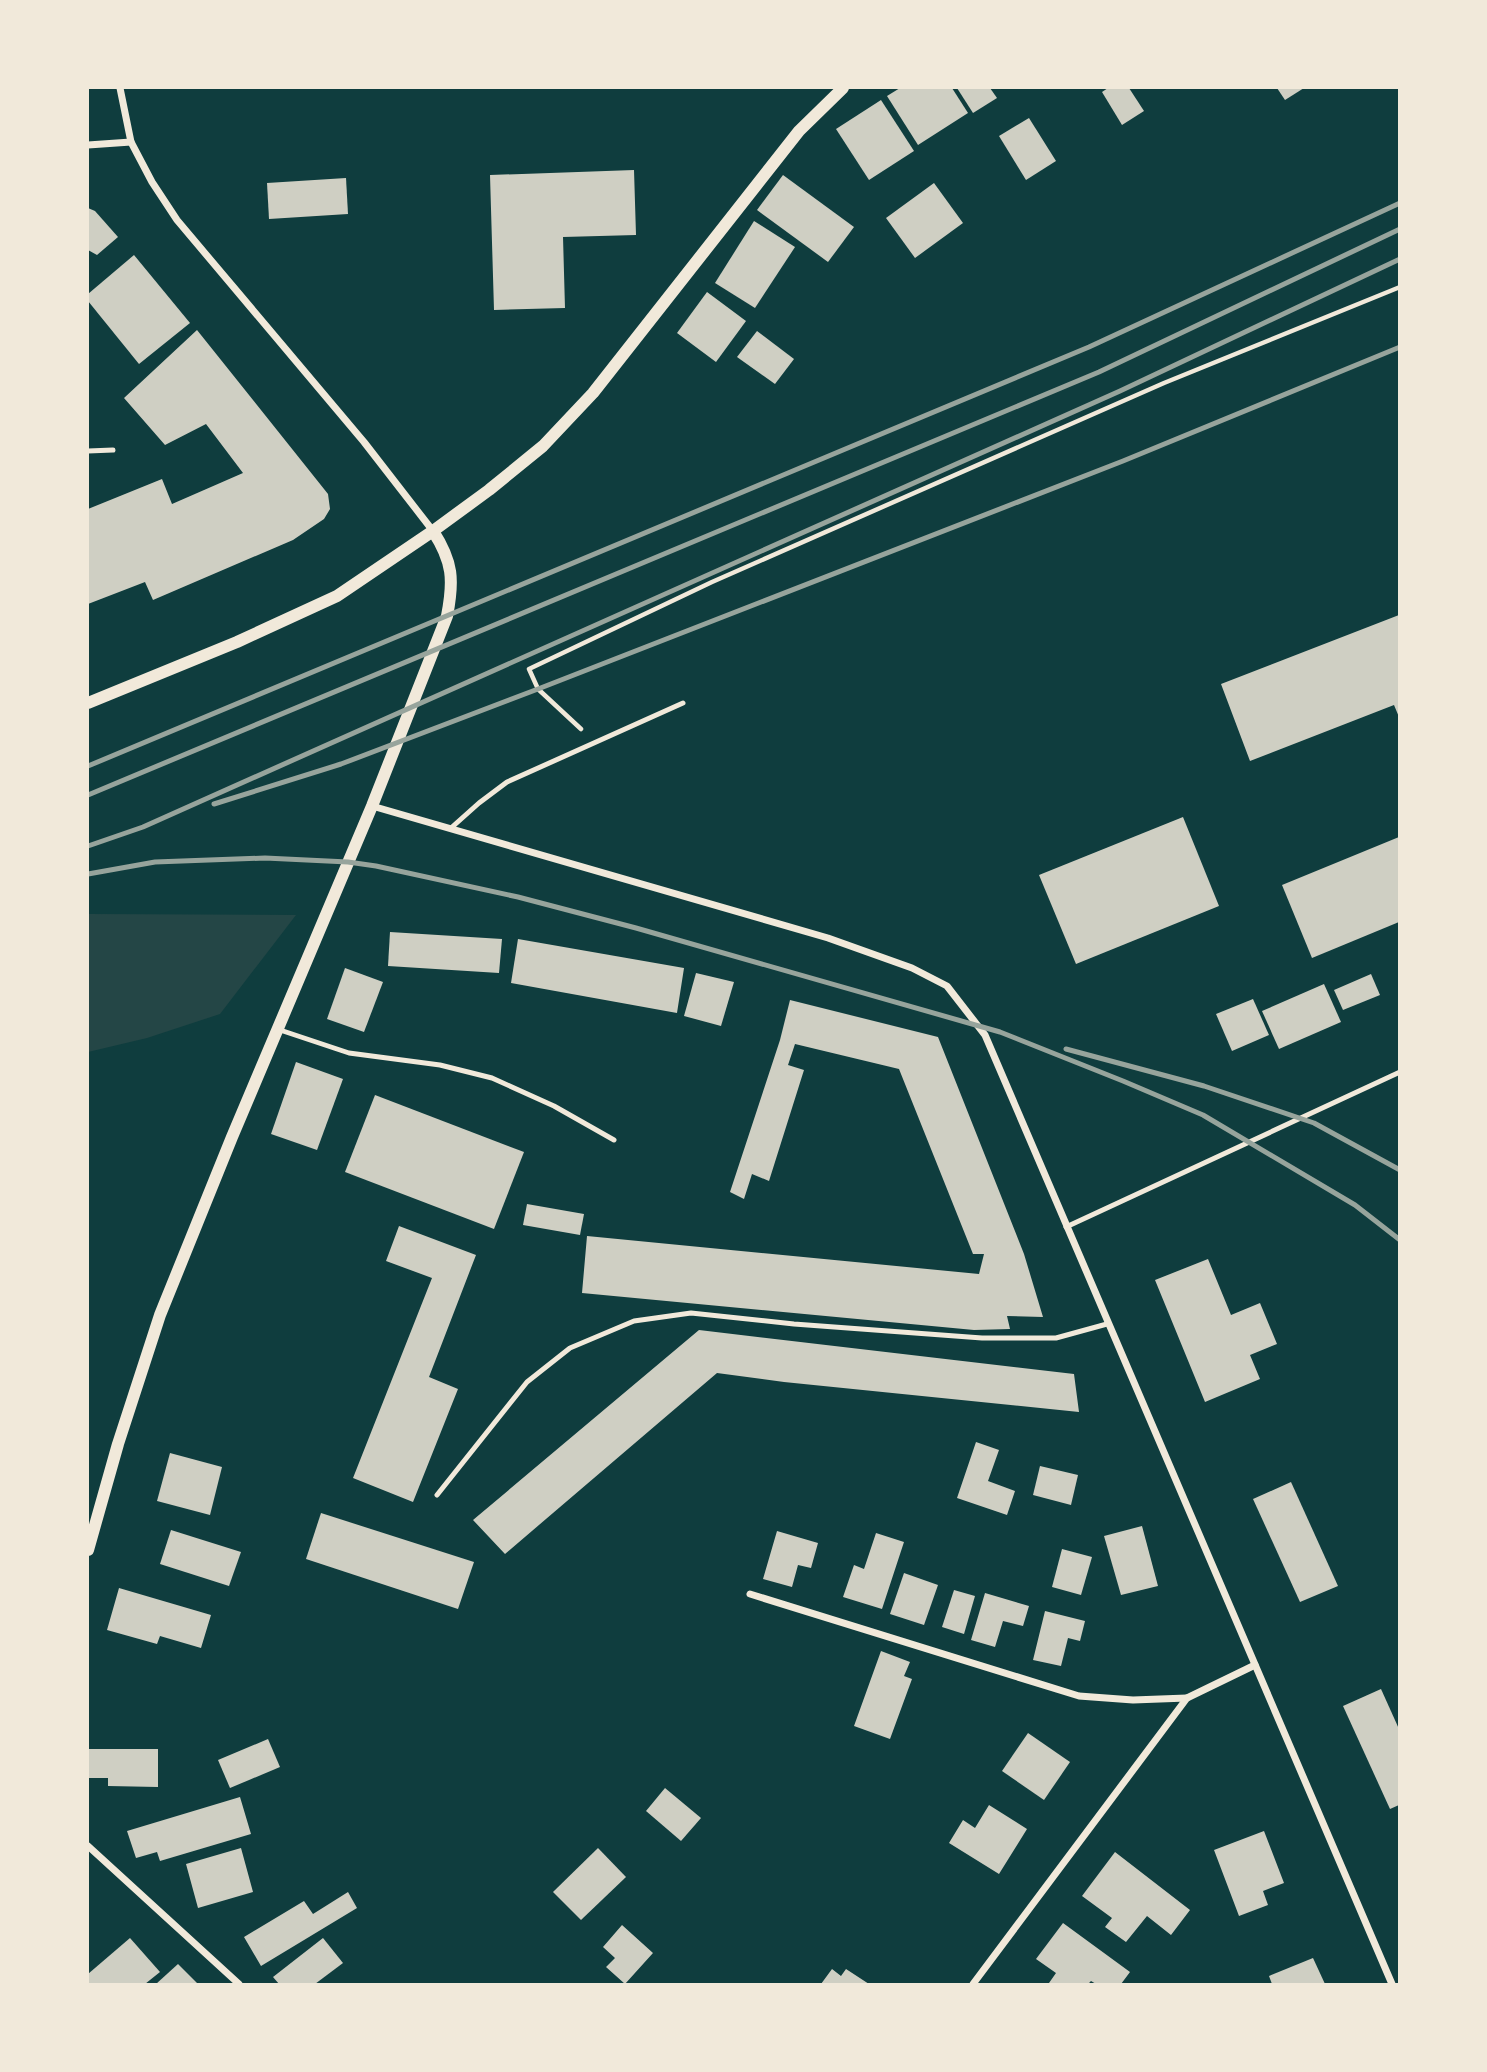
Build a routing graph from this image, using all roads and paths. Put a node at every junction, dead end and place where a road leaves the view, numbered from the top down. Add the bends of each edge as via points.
1 (120, 88) edge
2 (843, 88) edge
3 (131, 142) junction
4 (88, 145) edge
5 (1399, 287) edge
6 (113, 450) dead end
7 (88, 451) edge
8 (433, 531) junction
9 (88, 703) edge
10 (683, 703) dead end
11 (595, 741) junction
12 (372, 806) junction
13 (451, 828) junction
14 (278, 1029) junction
15 (1399, 1072) edge
16 (614, 1140) dead end
17 (1066, 1227) junction
18 (1107, 1324) junction
19 (437, 1495) dead end
20 (88, 1550) edge
21 (750, 1594) dead end
22 (1255, 1665) junction
23 (1187, 1698) junction
24 (88, 1846) edge
25 (239, 1984) edge
26 (973, 1984) edge
27 (1392, 1984) edge

1 - 3 street
2 - 8 street via 799,131 593,393 543,446
3 - 4 street
3 - 8 street via 177,220
5 - 11 path via 1164,383 712,582 529,669 538,689
6 - 7 lane
8 - 9 street via 337,596
8 - 12 street via 452,568 447,616
10 - 11 lane
11 - 13 lane via 507,782
12 - 13 street
12 - 14 street
13 - 17 street via 828,938 912,968 947,986 985,1035
14 - 16 lane via 349,1053 440,1065 492,1078
14 - 20 street via 160,1315
15 - 17 lane
17 - 18 street
18 - 19 lane via 1056,1338 982,1338 691,1313 634,1321 570,1348 527,1382
18 - 22 street
21 - 23 street via 1079,1696
22 - 23 street
22 - 27 street
23 - 26 street
24 - 25 street

